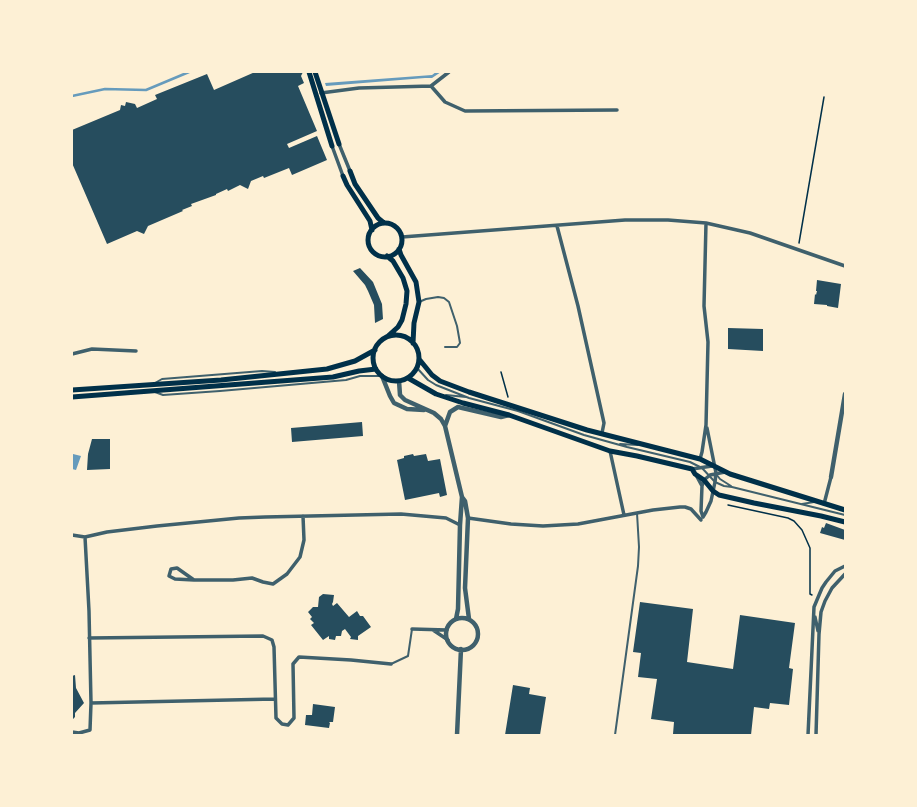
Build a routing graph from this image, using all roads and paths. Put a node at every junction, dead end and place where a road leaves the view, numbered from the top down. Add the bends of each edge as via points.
1 (309, 72) edge
2 (315, 72) edge
3 (449, 72) edge
4 (431, 86) junction
5 (322, 93) junction
6 (316, 94) junction
7 (824, 97) dead end
8 (617, 110) dead end
9 (338, 144) joint
10 (332, 146) joint
11 (350, 171) joint
12 (343, 176) joint
13 (384, 223) junction
14 (706, 223) junction
15 (556, 226) junction
16 (372, 230) junction
17 (402, 237) junction
18 (399, 249) junction
19 (798, 249) junction
20 (387, 256) junction
21 (845, 266) edge
22 (419, 302) junction
23 (386, 338) junction
24 (413, 343) junction
25 (445, 347) dead end
26 (375, 350) junction
27 (136, 351) dead end
28 (72, 354) edge
29 (419, 359) junction
30 (417, 368) junction
31 (376, 370) junction
32 (501, 372) dead end
33 (382, 376) junction
34 (408, 378) junction
35 (399, 381) junction
36 (152, 384) junction
37 (72, 390) edge
38 (152, 391) junction
39 (128, 393) junction
40 (436, 394) junction
41 (845, 394) edge
42 (72, 397) edge
43 (469, 398) junction
44 (509, 404) junction
45 (426, 409) junction
46 (509, 416) junction
47 (706, 424) junction
48 (445, 426) junction
49 (602, 433) junction
50 (617, 444) junction
51 (646, 446) junction
52 (610, 452) junction
53 (700, 459) junction
54 (714, 466) junction
55 (702, 468) junction
56 (692, 469) junction
57 (725, 472) junction
58 (716, 473) junction
59 (695, 474) junction
60 (710, 475) junction
61 (831, 477) joint
62 (704, 480) junction
63 (715, 482) junction
64 (702, 486) junction
65 (732, 487) junction
66 (714, 491) junction
67 (462, 497) junction
68 (817, 502) junction
69 (723, 503) dead end
70 (800, 504) junction
71 (824, 504) junction
72 (845, 510) edge
73 (637, 513) junction
74 (624, 515) junction
75 (845, 515) edge
76 (303, 516) junction
77 (468, 518) junction
78 (702, 520) dead end
79 (845, 522) edge
80 (460, 525) junction
81 (466, 533) junction
82 (72, 535) edge
83 (85, 537) junction
84 (845, 566) edge
85 (845, 574) edge
86 (194, 580) junction
87 (814, 596) dead end
88 (814, 612) junction
89 (456, 619) junction
90 (469, 619) junction
91 (412, 629) joint
92 (432, 630) junction
93 (447, 630) junction
94 (819, 634) junction
95 (89, 638) junction
96 (448, 640) junction
97 (461, 649) junction
98 (391, 664) joint
99 (275, 698) junction
100 (91, 703) junction
101 (72, 732) edge
102 (80, 734) edge
103 (457, 735) edge
104 (616, 735) edge
105 (808, 735) edge
106 (816, 735) edge

1 - 6 main road
2 - 5 main road
3 - 4 street
4 - 5 street via 359,88
4 - 8 street via 445,102 465,110
5 - 6 street
5 - 9 main road
6 - 10 main road
7 - 19 path
9 - 11 street
10 - 12 street
11 - 13 main road via 355,184
12 - 16 main road via 346,185 370,221
13 - 16 main road
13 - 17 main road via 394,225
14 - 15 street via 648,219
14 - 19 street via 750,233
14 - 47 street
15 - 17 street
15 - 49 street via 578,306 604,423
16 - 20 main road via 369,238 372,250 379,255
17 - 18 main road
18 - 20 main road
18 - 22 main road via 416,282
19 - 21 street
20 - 23 main road via 403,278 407,291 402,320
22 - 24 main road
22 - 25 lane via 438,297 449,302 460,343 457,347
23 - 24 main road via 400,336
23 - 26 main road
24 - 29 main road via 419,353
26 - 31 main road
26 - 36 main road via 355,361 328,369
27 - 28 street via 92,349
29 - 30 main road
29 - 44 main road via 440,381
30 - 34 main road
30 - 43 lane via 436,385
31 - 33 main road
31 - 38 main road via 332,377
32 - 44 path
33 - 35 main road
33 - 38 lane via 163,395
33 - 45 street via 394,403 407,409
34 - 35 main road
34 - 40 main road
35 - 45 street via 400,395 405,400
36 - 37 main road
36 - 39 main road
38 - 39 main road
39 - 42 main road
40 - 43 lane
40 - 46 main road
41 - 61 street
43 - 50 lane via 518,411
44 - 49 main road
45 - 48 street via 438,415
46 - 48 street via 500,417 458,407 450,412
46 - 52 main road
47 - 53 street
47 - 54 street
48 - 67 street
49 - 51 main road
50 - 51 lane
50 - 55 lane via 687,461
51 - 53 main road
52 - 56 main road
52 - 74 street
53 - 54 main road
54 - 55 street
54 - 57 main road
54 - 58 street
55 - 56 street
55 - 60 lane
56 - 59 main road
57 - 58 street
57 - 68 main road
58 - 60 street
58 - 63 street
58 - 65 lane
59 - 62 main road
59 - 64 street
60 - 62 street
60 - 63 lane
61 - 71 street
62 - 64 street
62 - 66 main road
63 - 65 lane
63 - 66 street
64 - 66 street via 702,516
65 - 70 lane
66 - 79 main road via 719,495
67 - 77 street
67 - 80 street
68 - 70 lane
68 - 71 main road
69 - 87 path via 788,518 802,530 810,548 810,594
70 - 75 lane
71 - 72 main road
73 - 74 street
73 - 78 street via 685,507 691,509
73 - 104 lane via 638,566
74 - 77 street via 578,524 543,526
76 - 80 street via 401,514 446,518
76 - 83 street via 220,520 107,532
76 - 86 street via 304,540 300,557 286,574 273,584 252,578
77 - 81 street
80 - 81 street
80 - 89 street
81 - 90 street via 465,588
82 - 83 street
83 - 95 street
84 - 88 street via 835,571 826,582
85 - 94 street via 832,588 825,601
86 - 86 street via 178,568 170,569 169,576 175,579
88 - 94 street
88 - 105 street
89 - 90 street
89 - 93 street
90 - 97 street via 476,626 478,636 474,644
91 - 92 street
91 - 98 lane via 408,656
92 - 93 street
92 - 96 street
93 - 96 street
94 - 106 street
95 - 99 street via 263,636 272,640 274,648
95 - 100 street
96 - 97 street via 453,646
97 - 103 street
98 - 99 street via 299,657 293,664 294,718 288,725 282,724 276,718
99 - 100 street
100 - 102 street via 90,730
101 - 102 street

